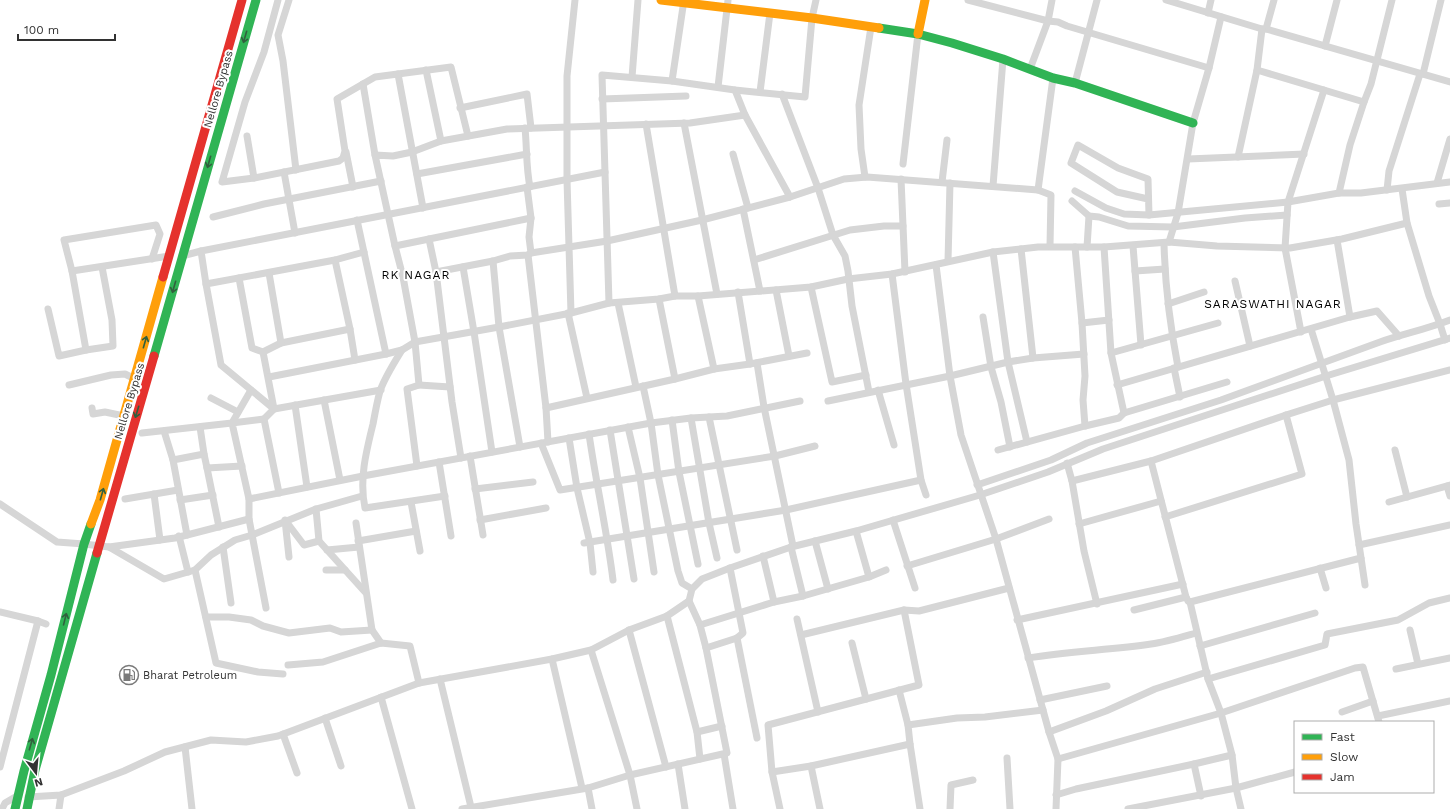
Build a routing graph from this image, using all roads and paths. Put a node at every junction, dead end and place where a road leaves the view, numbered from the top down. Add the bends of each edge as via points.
1 (242, 0) edge
2 (256, 0) edge
3 (278, 0) edge
4 (289, 0) edge
5 (575, 0) edge
6 (638, 0) edge
7 (661, 0) edge
8 (816, 0) edge
9 (925, 0) edge
10 (968, 0) edge
11 (1052, 0) edge
12 (1097, 0) edge
13 (1166, 0) edge
14 (1211, 0) edge
15 (1274, 0) edge
16 (1337, 0) edge
17 (1392, 0) edge
18 (1441, 0) edge
19 (684, 2) edge
20 (986, 2) edge
21 (728, 4) edge
22 (770, 13) junction
23 (1208, 13) junction
24 (1220, 17) junction
25 (812, 18) junction
26 (1048, 21) junction
27 (871, 27) junction
28 (1264, 29) junction
29 (1089, 32) junction
30 (918, 34) junction
31 (1325, 46) junction
32 (1003, 59) junction
33 (1377, 62) junction
34 (1209, 68) junction
35 (1030, 69) junction
36 (426, 70) junction
37 (1257, 70) junction
38 (398, 74) junction
39 (1422, 74) junction
40 (632, 77) junction
41 (1052, 78) junction
42 (672, 81) junction
43 (1450, 82) edge
44 (1075, 83) junction
45 (363, 84) junction
46 (718, 87) junction
47 (735, 90) junction
48 (1324, 90) junction
49 (760, 92) junction
50 (782, 94) junction
51 (686, 96) dead end
52 (602, 99) junction
53 (1364, 102) junction
54 (460, 108) junction
55 (746, 115) junction
56 (684, 123) junction
57 (1193, 123) junction
58 (646, 124) junction
59 (603, 126) junction
60 (528, 128) junction
61 (567, 128) junction
62 (247, 136) dead end
63 (468, 136) junction
64 (1450, 138) edge
65 (947, 140) dead end
66 (441, 141) junction
67 (346, 151) junction
68 (412, 152) junction
69 (527, 154) junction
70 (733, 154) dead end
71 (1304, 154) junction
72 (375, 155) junction
73 (1238, 157) junction
74 (1188, 159) junction
75 (903, 164) dead end
76 (296, 170) junction
77 (284, 172) junction
78 (605, 172) junction
79 (417, 174) junction
80 (865, 177) junction
81 (254, 178) junction
82 (901, 179) junction
83 (567, 180) junction
84 (380, 181) junction
85 (942, 182) junction
86 (1450, 182) edge
87 (950, 183) junction
88 (1437, 183) junction
89 (993, 186) junction
90 (353, 187) junction
91 (529, 187) junction
92 (818, 188) junction
93 (1402, 189) junction
94 (1038, 190) junction
95 (1387, 190) junction
96 (1075, 191) dead end
97 (1339, 193) junction
98 (790, 197) junction
99 (289, 199) junction
100 (1148, 199) junction
101 (1072, 201) dead end
102 (1288, 202) junction
103 (1450, 203) edge
104 (1439, 204) dead end
105 (423, 208) junction
106 (746, 209) junction
107 (1178, 213) junction
108 (389, 214) junction
109 (1149, 215) junction
110 (1287, 215) junction
111 (1089, 216) junction
112 (213, 217) dead end
113 (531, 218) junction
114 (357, 220) junction
115 (702, 220) junction
116 (1407, 223) junction
117 (903, 226) junction
118 (1173, 227) junction
119 (664, 228) junction
120 (295, 232) junction
121 (833, 235) junction
122 (429, 239) junction
123 (1336, 240) junction
124 (607, 241) junction
125 (1167, 242) junction
126 (395, 246) junction
127 (1050, 246) junction
128 (1133, 246) junction
129 (1075, 247) junction
130 (1087, 247) junction
131 (1104, 247) junction
132 (569, 248) junction
133 (1284, 248) junction
134 (1021, 249) junction
135 (201, 251) junction
136 (364, 252) junction
137 (993, 252) junction
138 (530, 254) junction
139 (169, 256) junction
140 (183, 256) junction
141 (152, 259) junction
142 (335, 260) junction
143 (754, 260) junction
144 (948, 261) junction
145 (493, 262) junction
146 (936, 265) junction
147 (102, 267) junction
148 (463, 267) junction
149 (1165, 269) junction
150 (72, 271) junction
151 (1135, 271) junction
152 (436, 272) junction
153 (905, 272) junction
154 (269, 273) junction
155 (892, 274) junction
156 (239, 278) junction
157 (848, 279) junction
158 (1235, 281) dead end
159 (206, 284) junction
160 (811, 286) junction
161 (776, 290) junction
162 (760, 291) junction
163 (738, 292) junction
164 (1204, 292) dead end
165 (717, 294) junction
166 (675, 296) junction
167 (698, 296) junction
168 (659, 299) junction
169 (609, 303) junction
170 (618, 303) junction
171 (1168, 304) junction
172 (48, 309) dead end
173 (570, 313) junction
174 (983, 317) dead end
175 (1350, 317) junction
176 (535, 320) junction
177 (1109, 320) junction
178 (1450, 320) edge
179 (1082, 323) junction
180 (1218, 323) dead end
181 (1440, 324) junction
182 (499, 327) junction
183 (350, 329) junction
184 (1310, 329) junction
185 (474, 332) junction
186 (1301, 332) junction
187 (1172, 336) junction
188 (1399, 336) junction
189 (445, 337) junction
190 (1447, 339) edge
191 (415, 342) junction
192 (281, 343) junction
193 (1140, 345) junction
194 (1250, 346) junction
195 (86, 350) junction
196 (402, 350) junction
197 (263, 352) junction
198 (807, 353) dead end
199 (1111, 353) junction
200 (386, 354) junction
201 (1084, 354) junction
202 (789, 356) junction
203 (1033, 358) junction
204 (355, 360) junction
205 (1008, 362) junction
206 (754, 363) junction
207 (1322, 364) junction
208 (991, 366) junction
209 (1176, 367) junction
210 (714, 369) junction
211 (1450, 370) edge
212 (866, 375) junction
213 (950, 376) junction
214 (1326, 376) junction
215 (269, 377) junction
216 (135, 379) junction
217 (675, 379) junction
218 (1227, 382) dead end
219 (906, 384) junction
220 (69, 385) dead end
221 (420, 385) junction
222 (1117, 385) junction
223 (450, 387) junction
224 (639, 387) junction
225 (251, 390) junction
226 (380, 390) junction
227 (878, 390) junction
228 (869, 392) junction
229 (1180, 397) junction
230 (211, 398) dead end
231 (587, 398) junction
232 (324, 400) junction
233 (828, 400) dead end
234 (1333, 400) junction
235 (800, 401) dead end
236 (295, 405) junction
237 (764, 407) junction
238 (92, 408) dead end
239 (546, 408) junction
240 (274, 409) junction
241 (238, 412) junction
242 (1286, 415) junction
243 (124, 416) junction
244 (1121, 416) junction
245 (709, 417) junction
246 (264, 418) junction
247 (691, 418) junction
248 (672, 420) junction
249 (232, 423) junction
250 (651, 423) junction
251 (1085, 426) junction
252 (200, 427) junction
253 (628, 427) junction
254 (610, 430) junction
255 (164, 431) junction
256 (1122, 431) junction
257 (142, 433) dead end
258 (589, 434) junction
259 (569, 438) junction
260 (544, 442) junction
261 (1027, 442) junction
262 (1125, 442) junction
263 (894, 445) dead end
264 (815, 446) dead end
265 (520, 447) junction
266 (1010, 447) junction
267 (998, 450) dead end
268 (1395, 450) dead end
269 (492, 452) junction
270 (204, 454) junction
271 (470, 456) junction
272 (775, 456) junction
273 (461, 458) junction
274 (173, 460) junction
275 (1151, 461) junction
276 (439, 462) junction
277 (1067, 463) junction
278 (242, 466) junction
279 (418, 466) junction
280 (719, 466) junction
281 (207, 468) junction
282 (700, 468) junction
283 (680, 472) junction
284 (658, 475) junction
285 (363, 476) junction
286 (640, 478) junction
287 (340, 480) junction
288 (921, 480) junction
289 (1072, 481) junction
290 (533, 482) dead end
291 (617, 482) junction
292 (597, 485) junction
293 (977, 485) junction
294 (1449, 486) edge
295 (307, 487) junction
296 (577, 488) junction
297 (178, 490) junction
298 (475, 490) junction
299 (279, 492) junction
300 (154, 494) junction
301 (212, 495) junction
302 (926, 495) dead end
303 (980, 495) junction
304 (362, 496) junction
305 (445, 496) junction
306 (1450, 496) edge
307 (1407, 497) junction
308 (248, 498) junction
309 (125, 499) dead end
310 (180, 500) junction
311 (1161, 501) junction
312 (411, 502) junction
313 (1389, 502) dead end
314 (0, 504) edge
315 (546, 508) dead end
316 (316, 509) junction
317 (786, 510) junction
318 (1164, 517) junction
319 (249, 519) junction
320 (1049, 519) dead end
321 (285, 520) junction
322 (480, 520) junction
323 (731, 520) junction
324 (893, 520) junction
325 (356, 523) dead end
326 (709, 523) junction
327 (1079, 524) junction
328 (1450, 525) edge
329 (690, 526) junction
330 (219, 527) junction
331 (669, 530) junction
332 (416, 531) junction
333 (856, 531) junction
334 (648, 533) junction
335 (183, 535) junction
336 (252, 535) junction
337 (483, 535) dead end
338 (450, 536) dead end
339 (627, 536) junction
340 (996, 539) junction
341 (160, 540) junction
342 (608, 540) junction
343 (319, 541) junction
344 (815, 541) junction
345 (587, 543) junction
346 (84, 544) junction
347 (358, 544) junction
348 (1359, 545) junction
349 (99, 546) junction
350 (792, 546) junction
351 (108, 547) junction
352 (223, 548) junction
353 (327, 550) junction
354 (737, 550) dead end
355 (420, 551) dead end
356 (763, 556) junction
357 (289, 557) dead end
358 (717, 558) dead end
359 (1361, 558) junction
360 (698, 564) dead end
361 (907, 566) junction
362 (730, 568) junction
363 (1320, 568) junction
364 (326, 570) dead end
365 (345, 570) junction
366 (886, 570) dead end
367 (191, 571) junction
368 (593, 572) dead end
369 (654, 572) dead end
370 (870, 577) junction
371 (634, 579) dead end
372 (613, 580) dead end
373 (1183, 584) junction
374 (1365, 585) dead end
375 (915, 588) dead end
376 (1009, 588) junction
377 (1326, 588) dead end
378 (692, 589) junction
379 (828, 589) junction
380 (365, 592) junction
381 (803, 596) junction
382 (1450, 598) edge
383 (1188, 599) junction
384 (688, 601) junction
385 (774, 602) junction
386 (231, 603) dead end
387 (1097, 604) junction
388 (266, 608) dead end
389 (904, 610) junction
390 (1134, 610) dead end
391 (0, 612) edge
392 (1314, 613) dead end
393 (739, 614) junction
394 (667, 616) junction
395 (206, 617) junction
396 (797, 619) dead end
397 (1018, 620) junction
398 (38, 621) junction
399 (46, 624) dead end
400 (700, 625) junction
401 (372, 630) junction
402 (629, 630) junction
403 (1410, 630) dead end
404 (1196, 633) junction
405 (801, 635) junction
406 (737, 638) junction
407 (380, 643) junction
408 (852, 643) dead end
409 (1200, 646) junction
410 (706, 648) junction
411 (591, 650) junction
412 (1028, 658) junction
413 (1450, 658) edge
414 (552, 659) junction
415 (1418, 664) junction
416 (288, 665) dead end
417 (1396, 669) dead end
418 (283, 674) dead end
419 (1208, 675) junction
420 (440, 679) junction
421 (419, 683) junction
422 (1107, 686) dead end
423 (899, 690) junction
424 (380, 697) junction
425 (866, 699) junction
426 (1040, 700) junction
427 (1373, 701) junction
428 (1450, 701) edge
429 (1043, 710) junction
430 (818, 712) junction
431 (1342, 712) dead end
432 (1221, 713) junction
433 (325, 718) junction
434 (1378, 719) edge
435 (908, 725) junction
436 (722, 726) junction
437 (697, 732) junction
438 (1049, 732) junction
439 (283, 734) junction
440 (757, 738) dead end
441 (910, 744) junction
442 (185, 747) junction
443 (724, 754) junction
444 (1232, 755) junction
445 (1007, 758) dead end
446 (700, 759) junction
447 (1058, 759) junction
448 (678, 764) junction
449 (1194, 764) junction
450 (341, 766) dead end
451 (666, 766) junction
452 (811, 766) junction
453 (0, 767) edge
454 (772, 772) junction
455 (1294, 772) edge
456 (297, 773) dead end
457 (630, 775) junction
458 (973, 780) dead end
459 (585, 788) junction
460 (1236, 788) junction
461 (62, 795) junction
462 (1056, 795) junction
463 (18, 796) junction
464 (1201, 796) junction
465 (29, 798) junction
466 (502, 806) edge
467 (471, 807) junction
468 (2, 809) edge
469 (15, 809) edge
470 (27, 809) edge
471 (59, 809) edge
472 (192, 809) edge
473 (412, 809) edge
474 (462, 809) edge
475 (592, 809) edge
476 (637, 809) edge
477 (686, 809) edge
478 (733, 809) edge
479 (780, 809) edge
480 (820, 809) edge
481 (920, 809) edge
482 (950, 809) edge
483 (1010, 809) edge
484 (1056, 809) edge
485 (1128, 809) edge
486 (1241, 809) edge

1 - 139 main road, Nellore Bypass
2 -> 140 main road, Nellore Bypass
3 - 81 street via 222,182
4 - 76 street via 278,35
5 - 61 street via 567,76
6 - 40 street
7 - 19 main road
8 - 25 street
9 - 30 main road
10 - 20 street
11 - 26 street
12 - 29 street
13 - 23 street
14 - 23 street
15 - 28 street
16 - 31 street
17 - 33 street
18 - 39 street
19 - 21 main road
19 - 42 street
20 - 26 street
21 - 22 main road
21 - 46 street
22 - 25 main road
22 - 49 street
23 - 24 street
24 - 28 street
24 - 34 street
25 - 27 main road
25 - 50 street via 805,97
26 - 29 street
26 - 35 street
27 - 30 main road
27 - 80 street via 859,105
28 - 31 street
28 - 37 street
29 - 34 street
29 - 44 street
30 - 32 main road
30 - 75 street
31 - 33 street
32 - 35 main road
32 - 89 street
33 - 39 street
33 - 53 street
34 - 57 street
35 - 41 main road
36 - 38 street
36 - 54 street via 450,67
36 - 66 street
37 - 48 street
37 - 73 street
38 - 45 street via 375,77
38 - 68 street
39 - 43 street
39 - 95 street via 1389,171
40 - 42 street
40 - 52 street via 602,75
41 - 44 main road
41 - 94 street
42 - 46 street
44 - 57 main road
45 - 67 street via 337,99
45 - 72 street
46 - 47 street
47 - 49 street
47 - 55 street
48 - 53 street
48 - 71 street
49 - 50 street
50 - 92 street
51 - 52 street
52 - 59 street
53 - 97 street via 1350,145
54 - 60 street via 527,94
54 - 63 street
55 - 56 street
55 - 98 street
56 - 58 street
56 - 115 street
57 - 74 street
58 - 59 street
58 - 119 street
59 - 61 street
59 - 78 street
60 - 61 street
60 - 63 street
60 - 69 street
61 - 83 street
62 - 81 street
63 - 66 street
64 - 88 street
65 - 85 street
66 - 68 street
67 - 76 street via 339,161
67 - 90 street
68 - 72 street via 393,156
68 - 79 street
69 - 79 street
69 - 91 street
70 - 106 street
71 - 73 street
71 - 102 street
72 - 84 street
73 - 74 street
74 - 107 street
76 - 77 street
77 - 81 street
77 - 99 street
78 - 83 street
78 - 124 street
79 - 105 street
80 - 82 street
80 - 92 street via 844,178
82 - 85 street
82 - 117 street
83 - 91 street
83 - 132 street
84 - 90 street
84 - 108 street
85 - 87 street
86 - 88 street
87 - 89 street
87 - 144 street
88 - 93 street
89 - 94 street
90 - 99 street
91 - 105 street
91 - 113 street
92 - 98 street
92 - 121 street
93 - 95 street
93 - 116 street
94 - 127 street via 1051,195
95 - 97 street
96 - 109 street via 1106,208 1124,214
97 - 102 street
98 - 106 street
99 - 112 street
99 - 120 street
100 - 100 street via 1148,179 1118,168 1078,145 1071,164 1118,192
100 - 109 street
101 - 111 street
102 - 107 street
102 - 110 street
103 - 104 street
105 - 108 street
106 - 115 street
106 - 143 street
107 - 109 street
107 - 118 street
108 - 114 street
108 - 126 street
110 - 118 street
110 - 133 street
111 - 118 street via 1128,226
111 - 130 street
113 - 122 street
113 - 138 street
114 - 120 street
114 - 136 street
115 - 119 street
115 - 165 street
116 - 123 street
116 - 181 street
117 - 121 street via 850,230
117 - 153 street
118 - 125 street
119 - 124 street
119 - 166 street
120 - 135 street
121 - 143 street
121 - 157 street via 845,256
122 - 126 street
122 - 152 street
123 - 133 street
123 - 175 street
124 - 132 street
124 - 169 street
125 - 128 street
125 - 133 street
125 - 149 street
126 - 191 street
127 - 129 street
127 - 134 street
128 - 131 street
128 - 151 street
129 - 130 street
129 - 179 street
130 - 131 street
131 - 177 street
132 - 138 street
132 - 173 street
133 - 186 street
134 - 137 street
134 - 203 street
135 - 140 street
135 - 159 street
136 - 142 street
136 - 200 street
137 - 144 street
137 - 205 street
138 - 145 street via 510,256
138 - 176 street
139 - 140 street
139 - 141 street
216 -> 139 main road, Nellore Bypass
140 -> 349 main road, Nellore Bypass
141 - 147 street
141 - 150 street via 160,234 156,225 64,240
142 - 154 street
142 - 183 street
143 - 162 street
144 - 146 street
145 - 148 street
145 - 182 street
146 - 153 street
146 - 213 street
147 - 150 street
147 - 195 street via 112,320 113,346
148 - 152 street
148 - 185 street
149 - 151 street
149 - 171 street
150 - 195 street
151 - 193 street
152 - 189 street
153 - 155 street
154 - 156 street
154 - 192 street
155 - 157 street
155 - 219 street
156 - 159 street
156 - 197 street via 252,348
157 - 160 street
157 - 212 street
158 - 194 street
159 - 225 street via 221,365
160 - 161 street
160 - 212 street via 832,382
161 - 162 street
161 - 202 street
162 - 163 street
163 - 165 street
163 - 206 street
164 - 171 street
165 - 167 street
166 - 167 street
166 - 168 street
167 - 210 street
168 - 170 street
168 - 217 street
169 - 170 street
169 - 173 street
170 - 224 street
171 - 187 street
172 - 195 street via 59,356
173 - 176 street
173 - 231 street
174 - 208 street
175 - 184 street
175 - 188 street via 1377,311
176 - 182 street
176 - 239 street
177 - 179 street
177 - 199 street
178 - 181 street
179 - 201 street
180 - 187 street
181 - 188 street
181 - 190 street
182 - 185 street
182 - 265 street
183 - 192 street
183 - 204 street
184 - 186 street
184 - 207 street
185 - 189 street
185 - 269 street
186 - 194 street
187 - 193 street
187 - 209 street
188 - 207 street
189 - 191 street
189 - 223 street
190 - 214 street
191 - 196 street
191 - 221 street
192 - 197 street
193 - 199 street
194 - 209 street
196 - 200 street
196 - 226 street
197 - 215 street
198 - 202 street
199 - 222 street
200 - 204 street
201 - 203 street
201 - 251 street
202 - 206 street
203 - 205 street
204 - 215 street
205 - 208 street
205 - 261 street
206 - 210 street
206 - 237 street
207 - 214 street
207 - 256 street via 1221,400
208 - 213 street
208 - 266 street
209 - 222 street
209 - 229 street
210 - 217 street
211 - 234 street
212 - 228 street
213 - 219 street
213 - 293 street via 961,435
214 - 234 street
214 - 262 street
215 - 240 street
216 - 220 street via 125,374 111,375
216 - 243 main road, Nellore Bypass
217 - 224 street
218 - 229 street
219 - 227 street
219 - 288 street
221 - 223 street
221 - 279 street via 407,389
222 - 244 street
223 - 273 street
224 - 231 street
224 - 250 street
225 - 240 street
225 - 241 street
226 - 232 street
226 - 285 street
227 - 228 street
227 - 263 street
228 - 233 street
229 - 244 street
230 - 241 street
231 - 239 street
232 - 236 street
232 - 287 street
234 - 242 street
234 - 348 street via 1349,460
235 - 237 street
236 - 240 street
236 - 295 street
237 - 245 street via 727,416
237 - 272 street
238 - 243 street via 93,414 105,412
239 - 260 street
240 - 246 street
241 - 249 street
242 - 275 street
242 - 318 street via 1302,474
346 -> 243 main road, Nellore Bypass via 100,500
244 - 251 street
244 - 256 street
245 - 247 street
245 - 280 street
246 - 249 street
246 - 299 street
247 - 248 street
247 - 282 street
248 - 250 street
248 - 283 street
249 - 252 street
249 - 278 street
250 - 253 street
250 - 284 street
251 - 261 street
252 - 255 street
252 - 270 street
253 - 254 street
253 - 286 street
254 - 258 street
254 - 291 street
255 - 257 street
255 - 274 street
256 - 262 street
256 - 293 street via 1087,443 1051,460
258 - 259 street
258 - 292 street
259 - 260 street
259 - 296 street
260 - 265 street
260 - 296 street via 560,490
261 - 266 street
262 - 277 street
264 - 272 street
265 - 269 street
266 - 267 street
268 - 307 street
269 - 271 street
270 - 274 street
270 - 281 street
271 - 273 street
271 - 298 street
272 - 280 street
272 - 317 street
273 - 276 street
274 - 297 street
275 - 289 street
275 - 311 street
276 - 279 street
276 - 305 street
277 - 289 street
277 - 303 street
278 - 281 street
278 - 308 street
279 - 285 street
280 - 282 street
280 - 323 street
281 - 301 street
282 - 283 street
282 - 326 street
283 - 284 street
283 - 329 street
284 - 286 street
284 - 331 street
285 - 287 street
285 - 304 street
286 - 291 street
286 - 334 street
287 - 295 street
288 - 302 street
288 - 317 street
289 - 327 street
290 - 298 street
291 - 292 street
291 - 339 street
292 - 296 street
292 - 342 street
293 - 303 street
294 - 306 street
294 - 307 street
295 - 299 street
296 - 345 street
297 - 300 street
297 - 310 street
298 - 322 street
299 - 308 street
300 - 309 street
300 - 341 street
301 - 310 street
301 - 330 street
303 - 324 street
303 - 340 street
304 - 312 street via 365,508
304 - 316 street
305 - 312 street
305 - 338 street
307 - 313 street
308 - 319 street
310 - 335 street
311 - 318 street
311 - 327 street
312 - 332 street
314 - 346 street via 57,542
315 - 322 street
316 - 321 street
316 - 343 street
317 - 323 street
317 - 350 street
318 - 373 street
319 - 330 street
319 - 336 street
320 - 340 street
321 - 336 street
321 - 343 street via 304,545
321 - 357 street
322 - 337 street
323 - 326 street
323 - 354 street
324 - 333 street
324 - 361 street
325 - 347 street
326 - 329 street
326 - 358 street
327 - 387 street
328 - 348 street
329 - 331 street
329 - 360 street
330 - 335 street
331 - 334 street
331 - 378 street via 682,583
332 - 347 street
332 - 355 street
333 - 344 street
333 - 370 street
334 - 339 street
334 - 369 street
335 - 341 street
335 - 367 street
336 - 352 street via 235,540
336 - 388 street
339 - 342 street
339 - 371 street
340 - 361 street
340 - 376 street
341 - 351 street
342 - 345 street
342 - 372 street
343 - 353 street
344 - 350 street
344 - 379 street
345 - 368 street
346 - 349 street
463 -> 346 main road, Nellore Bypass
347 - 353 street
347 - 380 street
348 - 359 street
349 - 351 street
349 - 465 main road, Nellore Bypass
350 - 356 street
350 - 381 street
351 - 367 street via 164,579
352 - 367 street
352 - 386 street
353 - 365 street
356 - 362 street
356 - 385 street
359 - 363 street
359 - 374 street
361 - 375 street
362 - 378 street via 702,579
362 - 393 street
363 - 377 street
363 - 383 street
364 - 365 street
365 - 380 street
366 - 370 street
367 - 395 street
370 - 379 street
373 - 383 street
373 - 387 street
376 - 389 street via 919,611
376 - 397 street
378 - 384 street
379 - 381 street
380 - 401 street
381 - 385 street
382 - 419 street via 1429,603 1398,620 1327,634 1325,645
383 - 390 street
383 - 404 street
384 - 394 street
384 - 400 street
385 - 393 street
387 - 397 street
389 - 405 street
389 - 423 street via 919,685
391 - 398 street
392 - 409 street
393 - 400 street
393 - 406 street via 743,633
394 - 402 street
394 - 437 street
395 - 401 street via 251,620 289,633 330,628 341,632
395 - 418 street via 216,663 258,672
396 - 405 street
397 - 412 street
398 - 399 street
398 - 453 street
400 - 410 street
401 - 407 street
402 - 411 street
402 - 451 street
403 - 415 street
404 - 409 street
404 - 412 street via 1153,644
405 - 430 street
406 - 410 street
406 - 440 street
407 - 416 street via 323,662
407 - 421 street via 410,646
408 - 425 street
409 - 419 street
410 - 436 street
411 - 414 street
411 - 457 street
412 - 426 street
413 - 415 street
414 - 420 street
414 - 459 street
415 - 417 street
419 - 432 street
419 - 438 street via 1155,689
420 - 421 street
420 - 467 street
421 - 424 street
422 - 426 street
423 - 425 street
423 - 435 street
424 - 433 street
424 - 473 street
425 - 430 street
426 - 429 street
427 - 431 street
427 - 432 street via 1362,667
427 - 434 street
428 - 434 street
429 - 435 street
429 - 438 street
430 - 454 street via 768,725
432 - 444 street
432 - 447 street
433 - 439 street
433 - 450 street
435 - 441 street
436 - 437 street
436 - 443 street via 727,753
437 - 446 street
438 - 447 street
439 - 442 street via 246,742 210,740
439 - 456 street
441 - 452 street
441 - 481 street
442 - 461 street via 165,752 124,772
442 - 472 street
443 - 446 street
443 - 478 street
444 - 449 street
444 - 460 street
445 - 483 street
446 - 448 street
447 - 462 street
448 - 451 street
448 - 477 street
449 - 462 street
449 - 464 street
451 - 457 street
452 - 454 street
452 - 480 street
454 - 479 street
455 - 460 street
457 - 459 street
457 - 476 street
458 - 482 street via 951,785
459 - 466 street
459 - 475 street
460 - 464 street
460 - 486 street
461 - 465 street
461 - 471 street
462 - 484 street
463 - 465 street
463 - 468 street via 5,803
463 - 469 main road, Nellore Bypass
464 - 485 street
465 - 470 main road, Nellore Bypass
466 - 467 street
467 - 474 street

